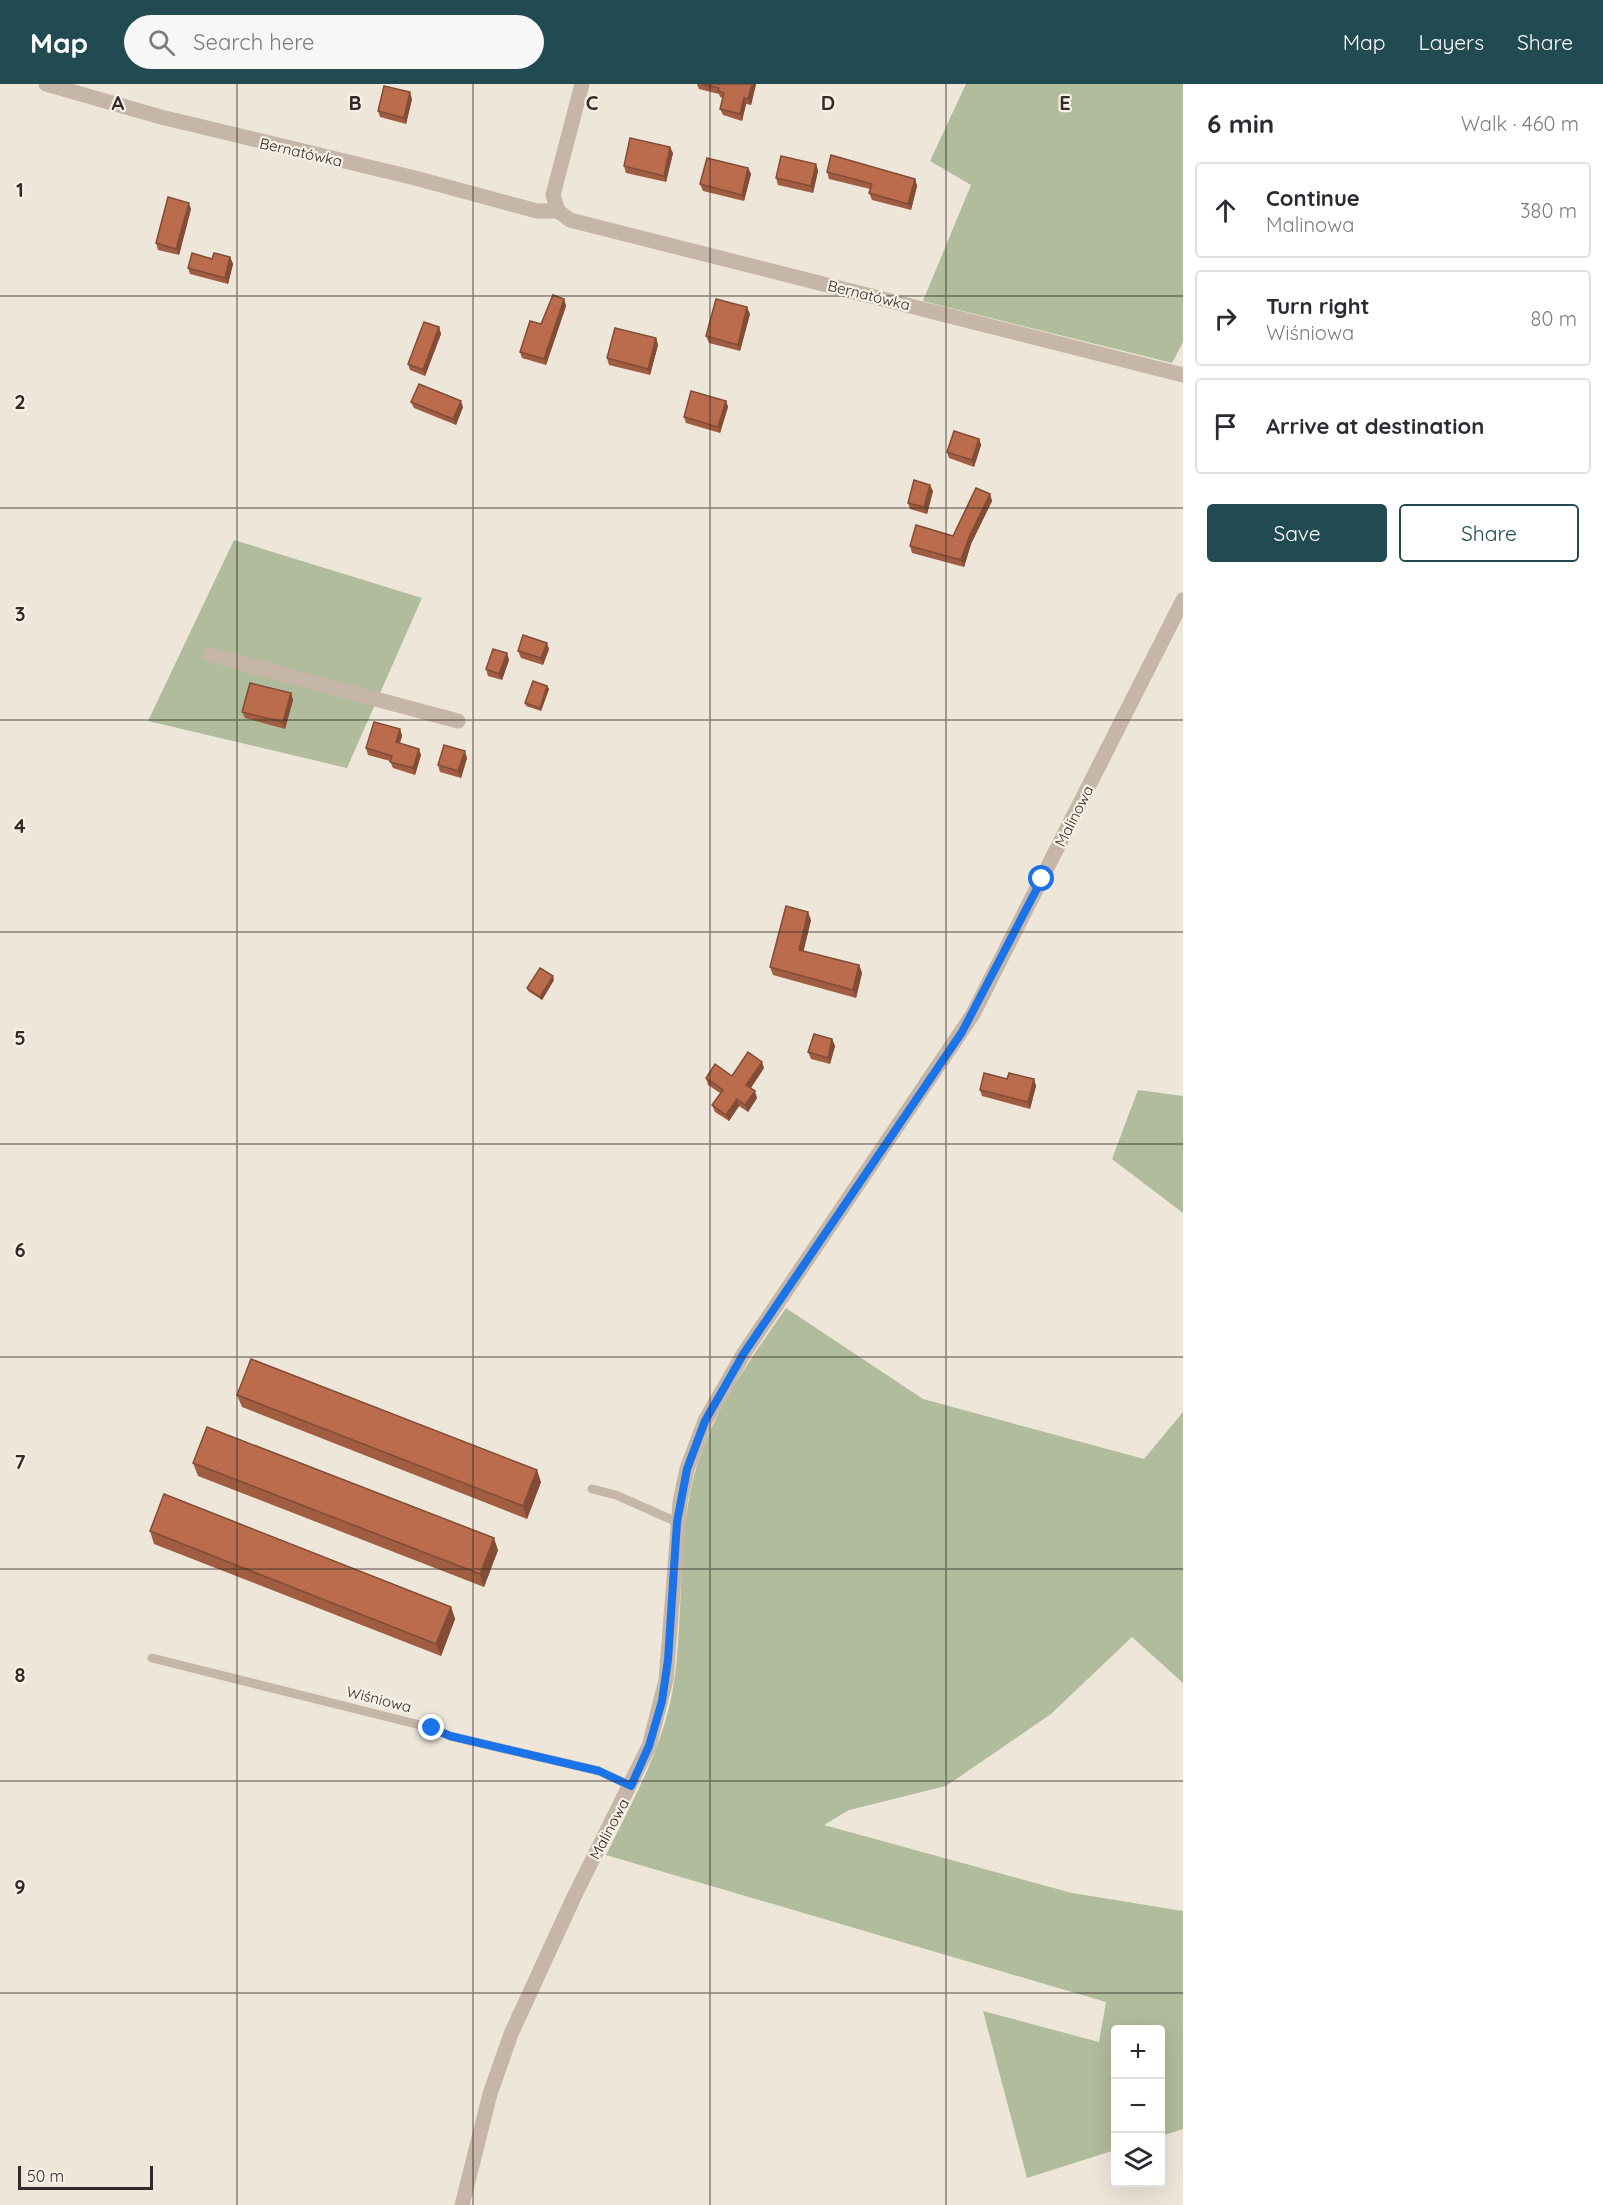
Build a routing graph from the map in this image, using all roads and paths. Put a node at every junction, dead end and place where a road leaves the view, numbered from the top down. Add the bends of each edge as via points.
1 (46, 84) edge
2 (582, 84) edge
3 (558, 211) junction
4 (1183, 375) edge
5 (1183, 600) edge
6 (211, 655) dead end
7 (458, 721) dead end
8 (592, 1489) dead end
9 (677, 1522) junction
10 (152, 1658) dead end
11 (631, 1786) junction
12 (462, 2205) edge

1 - 3 street, Bernatówka via 160,117 537,211
2 - 3 street via 554,186
3 - 4 street, Bernatówka via 580,223
5 - 9 street, Malinowa via 974,1014 714,1403 689,1461
6 - 7 street
8 - 9 lane via 616,1495
9 - 11 street, Malinowa via 666,1680 649,1746
10 - 11 lane, Wiśniowa via 599,1771
11 - 12 street, Malinowa via 511,2034 490,2094

